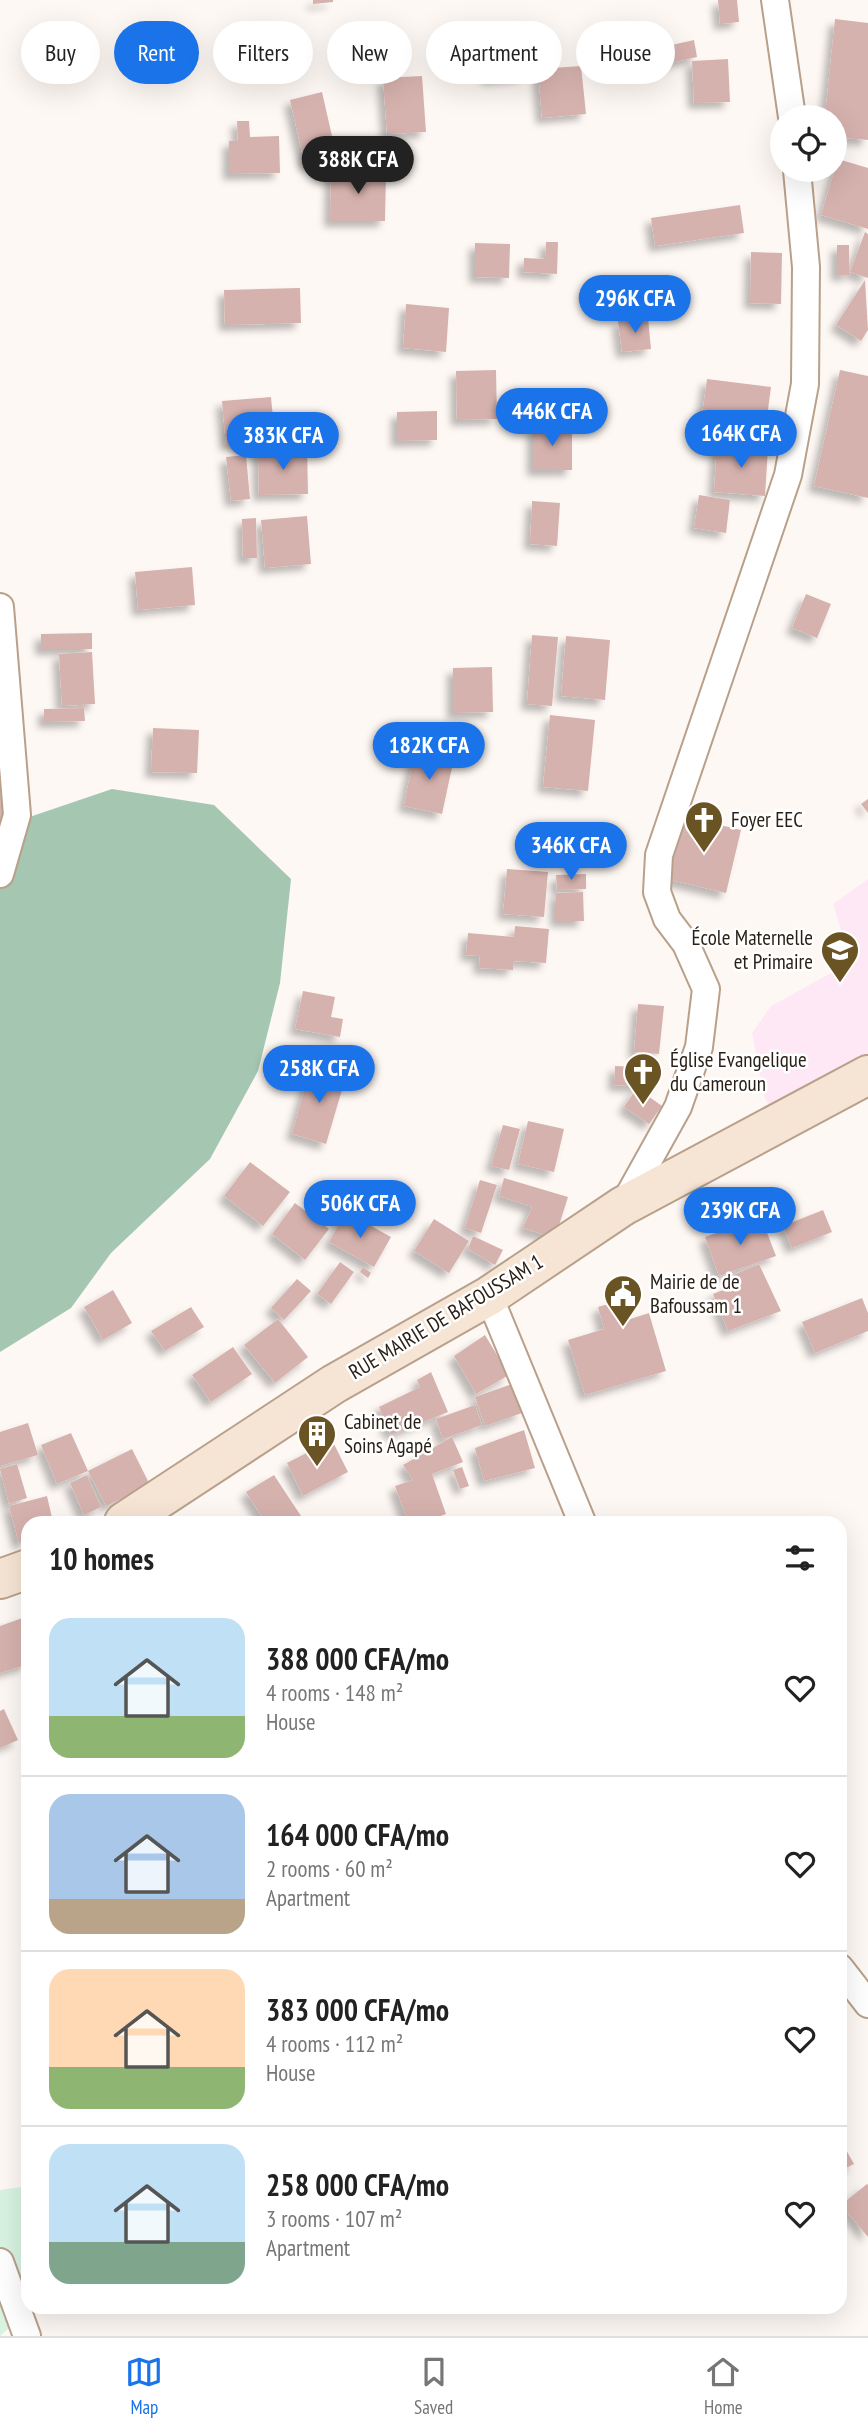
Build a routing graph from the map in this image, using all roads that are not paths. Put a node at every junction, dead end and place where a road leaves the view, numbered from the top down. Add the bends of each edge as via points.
1 (775, 0) edge
2 (790, 105) edge
3 (798, 182) edge
4 (0, 607) edge
5 (0, 874) edge
6 (859, 1080) edge
7 (623, 1206) junction
8 (489, 1296) junction
9 (133, 1516) edge
10 (580, 1516) edge
11 (21, 1572) edge
12 (0, 1579) edge
13 (847, 1977) edge
14 (868, 2004) edge
15 (0, 2262) edge
16 (27, 2336) edge

1 - 2 street
3 - 7 street via 806,267 805,384 788,475 659,855 657,892 706,989 699,1047 678,1107
4 - 5 street via 17,815
6 - 7 street, RUE MAIRIE DE BAFOUSSAM 1
7 - 8 street, RUE MAIRIE DE BAFOUSSAM 1
8 - 9 street, RUE MAIRIE DE BAFOUSSAM 1 via 334,1384
8 - 10 street
11 - 12 street
13 - 14 street
15 - 16 street

